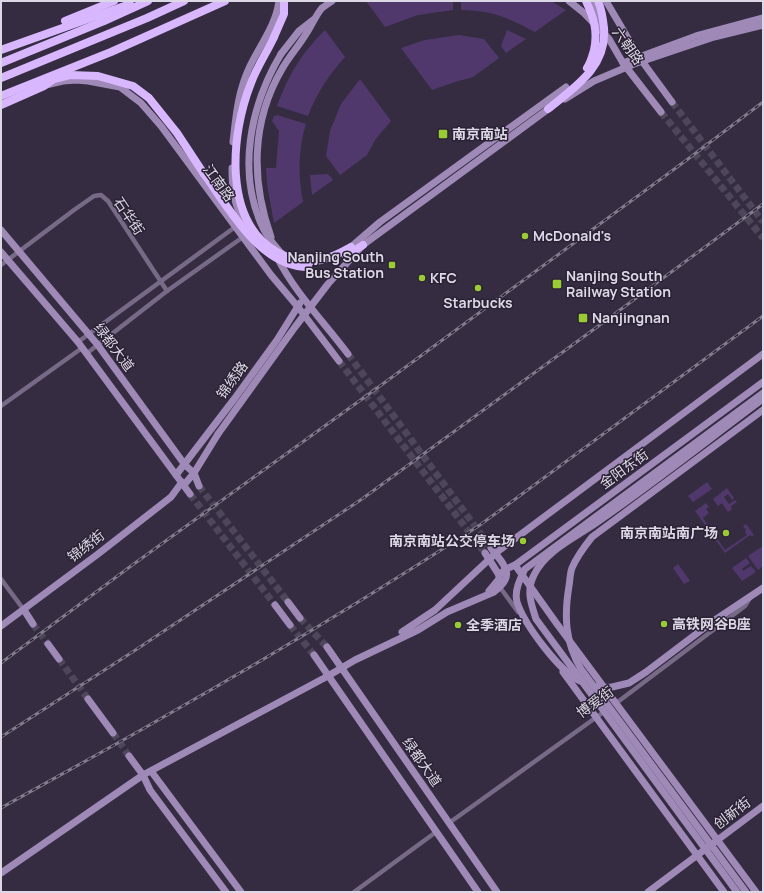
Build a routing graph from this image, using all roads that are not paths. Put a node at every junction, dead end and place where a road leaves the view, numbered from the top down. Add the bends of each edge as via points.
1 (114, 1) edge
2 (141, 1) edge
3 (148, 1) edge
4 (184, 1) edge
5 (226, 1) edge
6 (279, 1) edge
7 (284, 1) edge
8 (318, 1) edge
9 (332, 1) edge
10 (569, 1) edge
11 (582, 1) edge
12 (586, 1) edge
13 (590, 1) edge
14 (598, 1) edge
15 (606, 1) edge
16 (322, 9) junction
17 (593, 17) junction
18 (316, 18) junction
19 (763, 18) edge
20 (763, 25) edge
21 (610, 39) junction
22 (596, 41) junction
23 (1, 49) edge
24 (639, 58) junction
25 (1, 63) edge
26 (623, 63) junction
27 (588, 75) junction
28 (1, 78) edge
29 (44, 86) junction
30 (566, 87) junction
31 (1, 96) edge
32 (672, 102) tunnel mouth
33 (1, 105) edge
34 (548, 109) junction
35 (661, 112) tunnel mouth
36 (235, 227) junction
37 (1, 230) edge
38 (243, 237) junction
39 (363, 245) junction
40 (351, 247) junction
41 (1, 252) edge
42 (18, 252) junction
43 (286, 256) junction
44 (339, 259) junction
45 (8, 260) junction
46 (1, 265) edge
47 (313, 267) junction
48 (271, 275) junction
49 (159, 281) junction
50 (167, 291) junction
51 (304, 298) junction
52 (298, 307) junction
53 (88, 334) junction
54 (78, 342) junction
55 (97, 344) junction
56 (84, 351) junction
57 (348, 354) tunnel mouth
58 (763, 354) edge
59 (339, 361) tunnel mouth
60 (763, 382) edge
61 (763, 392) edge
62 (763, 399) edge
63 (1, 406) edge
64 (763, 410) edge
65 (185, 465) junction
66 (194, 473) junction
67 (176, 475) junction
68 (183, 483) junction
69 (199, 486) tunnel mouth
70 (190, 494) tunnel mouth
71 (491, 548) tunnel mouth
72 (485, 553) tunnel mouth
73 (515, 565) junction
74 (506, 568) junction
75 (499, 575) junction
76 (1, 579) edge
77 (498, 586) junction
78 (763, 588) edge
79 (750, 596) junction
80 (288, 602) tunnel mouth
81 (275, 606) tunnel mouth
82 (24, 610) junction
83 (300, 618) tunnel mouth
84 (33, 624) tunnel mouth
85 (290, 625) tunnel mouth
86 (1, 626) edge
87 (48, 644) tunnel mouth
88 (544, 646) junction
89 (327, 647) tunnel mouth
90 (368, 654) junction
91 (314, 655) tunnel mouth
92 (59, 660) tunnel mouth
93 (341, 667) junction
94 (328, 676) junction
95 (88, 699) tunnel mouth
96 (616, 703) junction
97 (595, 718) junction
98 (112, 733) tunnel mouth
99 (129, 756) tunnel mouth
100 (151, 771) junction
101 (143, 775) junction
102 (763, 806) edge
103 (449, 823) junction
104 (436, 832) junction
105 (717, 840) junction
106 (695, 857) junction
107 (1, 873) edge
108 (226, 892) edge
109 (241, 892) edge
110 (354, 892) edge
111 (478, 892) edge
112 (496, 892) edge
113 (648, 892) edge
114 (720, 892) edge
115 (724, 892) edge
116 (738, 892) edge
117 (746, 892) edge
118 (756, 892) edge

1 - 23 highway
2 - 23 highway
3 - 25 highway
4 - 28 highway
5 - 31 highway via 111,52
6 - 48 main road via 270,31 240,90 232,153 232,192 239,213
7 - 43 highway, bridge via 284,14 251,82 244,103 236,145 236,169 241,206 248,223 271,248
8 - 16 main road
9 - 16 main road, 江南路
10 - 21 main road, 六朝路
11 - 17 main road, bridge
12 - 17 highway, bridge
13 - 21 main road
14 - 27 highway, bridge via 603,19 604,38 599,59
15 - 24 main road
16 - 18 main road, 江南路
17 - 22 highway, bridge
18 - 43 main road, bridge via 299,31 281,54 258,106 250,141 250,181 260,220 265,232
18 - 51 main road, 江南路 via 290,55 273,87 257,142 257,184 264,218 284,271
19 - 24 main road via 696,36
20 - 34 main road, 锦绣街, bridge via 634,64 594,81
21 - 26 main road, 六朝路
22 - 27 highway, bridge via 595,55
22 - 30 highway, bridge via 591,63
24 - 26 main road
24 - 32 main road
26 - 35 main road, 六朝路
27 - 30 highway, bridge
27 - 34 highway, bridge
29 - 33 highway
29 - 36 main road, 江南路 via 63,81 88,80 120,87 141,103 161,126
29 - 47 highway, bridge via 54,79 70,75 108,78 133,86 150,98 243,228 281,261
30 - 40 main road, bridge via 380,222
34 - 39 main road, 锦绣街, bridge
36 - 38 main road, 江南路
36 - 49 street
37 - 42 main road, 绿都大道
38 - 48 main road, 江南路
38 - 50 street
39 - 44 highway, bridge
39 - 66 main road, 锦绣街, bridge via 294,326 218,434
40 - 43 highway, bridge via 335,256 314,262
40 - 44 highway, bridge
41 - 45 main road, 绿都大道
42 - 45 street, 石华街
42 - 49 street, 石华街 via 94,196 101,195 108,201
42 - 53 main road, 绿都大道
43 - 47 highway, bridge
44 - 47 highway via 330,264
45 - 46 street, 石华街
45 - 54 main road, 绿都大道
48 - 52 main road, 江南路
49 - 50 street, 石华街
49 - 53 street
50 - 55 street
51 - 52 main road, 锦绣路
51 - 57 main road, 江南路
52 - 59 main road, 江南路
52 - 65 main road, 锦绣路
53 - 54 street
53 - 55 main road, 绿都大道
54 - 56 main road, 绿都大道
55 - 56 street
55 - 65 main road, 绿都大道
56 - 63 street
56 - 67 main road, 绿都大道
58 - 90 main road, bridge via 497,552 435,610 381,643
60 - 73 main road, 金阳东街
61 - 88 main road, bridge via 525,569 518,585 517,601 528,625
62 - 116 main road, bridge via 599,521 554,551 534,574 529,590 536,619
64 - 117 main road, bridge via 592,537 578,555 571,570 566,605 567,634 581,669
65 - 66 main road, 绿都大道
65 - 67 main road, 锦绣路
66 - 68 main road, 锦绣街
66 - 69 main road, 绿都大道
67 - 68 main road, 绿都大道
68 - 70 main road, 绿都大道
68 - 82 main road, 锦绣街 via 171,497
71 - 74 main road
72 - 75 main road
73 - 74 main road, 金阳东街
73 - 96 main road
74 - 75 main road, 金阳东街
74 - 77 main road via 506,577
75 - 77 main road
76 - 82 street
77 - 90 main road via 482,598 447,612 418,630
77 - 97 street
78 - 79 main road, 博爱街
79 - 88 main road, 博爱街, bridge via 629,683 599,688 578,681
79 - 96 street, 博爱街 via 745,606
80 - 83 main road
81 - 85 main road
82 - 84 main road
82 - 86 main road, 锦绣街
87 - 92 main road
88 - 115 main road, bridge
89 - 93 main road, 绿都大道
90 - 93 main road
91 - 94 main road, 绿都大道
93 - 94 main road
93 - 103 main road, 绿都大道
94 - 100 main road
94 - 104 main road, 绿都大道
95 - 98 main road
96 - 97 street, 博爱街
96 - 105 main road
97 - 103 street, 博爱街
97 - 106 street
99 - 101 main road
100 - 101 main road
100 - 109 main road
101 - 107 main road
101 - 108 main road via 150,790
102 - 105 main road, 创新街
103 - 112 main road, 绿都大道
104 - 110 street
104 - 111 main road, 绿都大道
105 - 106 main road, 创新街
105 - 118 main road
106 - 113 main road, 创新街
106 - 114 street

